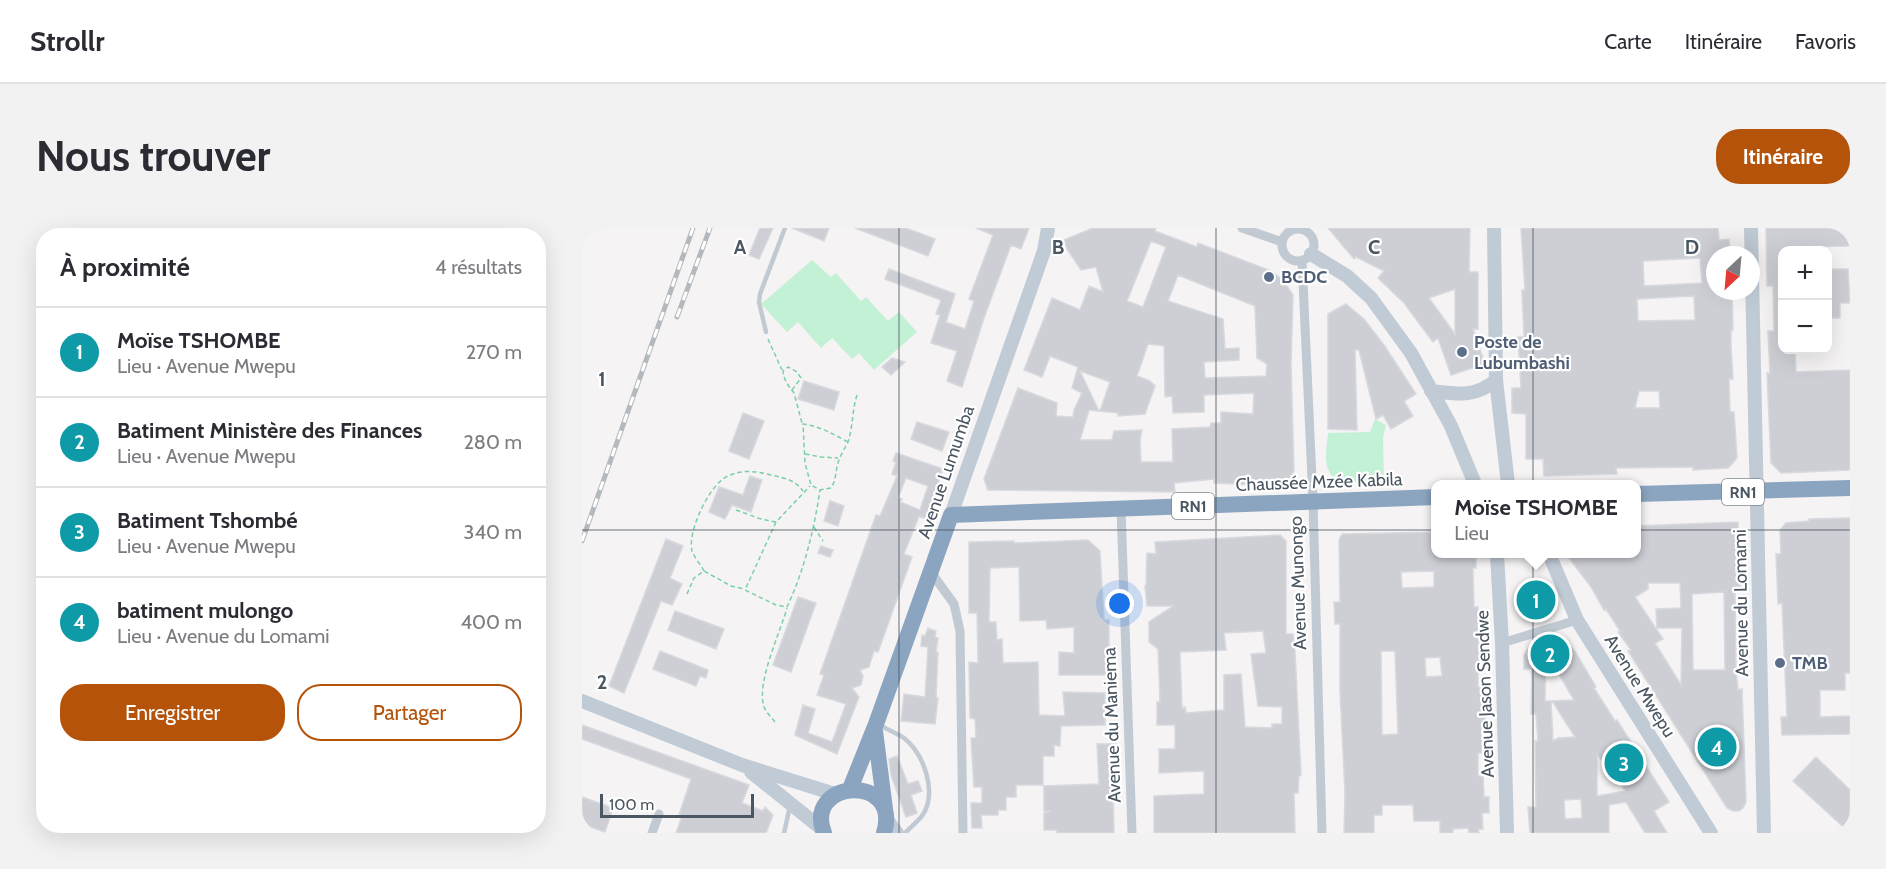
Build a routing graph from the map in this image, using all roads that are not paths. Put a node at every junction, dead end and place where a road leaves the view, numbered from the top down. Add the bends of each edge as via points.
1 (784, 228) edge
2 (1048, 228) edge
3 (1058, 228) edge
4 (1242, 228) edge
5 (1297, 228) edge
6 (1494, 228) edge
7 (1751, 228) edge
8 (1311, 231) edge
9 (1282, 242) junction
10 (1044, 251) junction
11 (1307, 257) junction
12 (766, 332) road end
13 (1496, 380) junction
14 (1431, 391) junction
15 (1473, 480) edge
16 (1508, 480) edge
17 (1850, 488) edge
18 (1756, 492) junction
19 (1641, 494) edge
20 (1431, 497) edge
21 (1312, 501) junction
22 (1121, 508) junction
23 (951, 515) junction
24 (1497, 558) edge
25 (1551, 558) edge
26 (931, 572) junction
27 (1577, 620) junction
28 (1502, 643) junction
29 (582, 701) edge
30 (875, 725) junction
31 (742, 765) junction
32 (843, 792) junction
33 (790, 802) junction
34 (659, 813) dead end
35 (888, 824) edge
36 (823, 831) edge
37 (652, 833) edge
38 (784, 833) edge
39 (905, 833) edge
40 (963, 833) edge
41 (1132, 833) edge
42 (1322, 833) edge
43 (1507, 833) edge
44 (1711, 833) edge
45 (1764, 833) edge

1 - 12 lane via 760,294
2 - 10 main road, Avenue Lumumba
3 - 10 main road
4 - 9 street
5 - 8 street
5 - 9 street
6 - 13 main road
7 - 18 main road, Avenue du Lomami
8 - 11 street via 1314,243
9 - 11 street via 1290,258
10 - 23 main road, Avenue Lumumba
11 - 14 main road via 1347,276 1371,298 1411,353
11 - 21 street, Avenue Munongo
13 - 14 main road via 1471,394
13 - 16 main road
14 - 15 main road via 1451,426
17 - 18 highway, RN1
18 - 19 highway, RN1
18 - 45 main road, Avenue du Lomami
20 - 21 highway, Chaussée Mzée Kabila / RN1
21 - 22 highway, Chaussée Mzée Kabila / RN1
21 - 42 street, Avenue Munongo
22 - 23 highway, Chaussée Mzée Kabila / RN1
22 - 41 street, Avenue du Maniema
23 - 26 highway, Avenue Lumumba
24 - 28 main road, Avenue Jason Sendwe
25 - 27 main road, Avenue Mwepu
26 - 30 highway, Avenue Lumumba
26 - 40 street via 954,604 960,624
27 - 28 street
27 - 44 main road, Avenue Mwepu
28 - 43 main road, Avenue Jason Sendwe
29 - 31 main road
30 - 32 highway, Avenue Lumumba
30 - 35 highway, Avenue Lumumba
30 - 39 lane via 913,747 926,775 927,798 922,816
31 - 32 main road
31 - 33 main road
32 - 35 highway, Avenue Lumumba via 857,789 872,794
32 - 36 highway, Avenue Lumumba via 828,801 821,819
33 - 36 main road
33 - 38 lane
34 - 37 street

